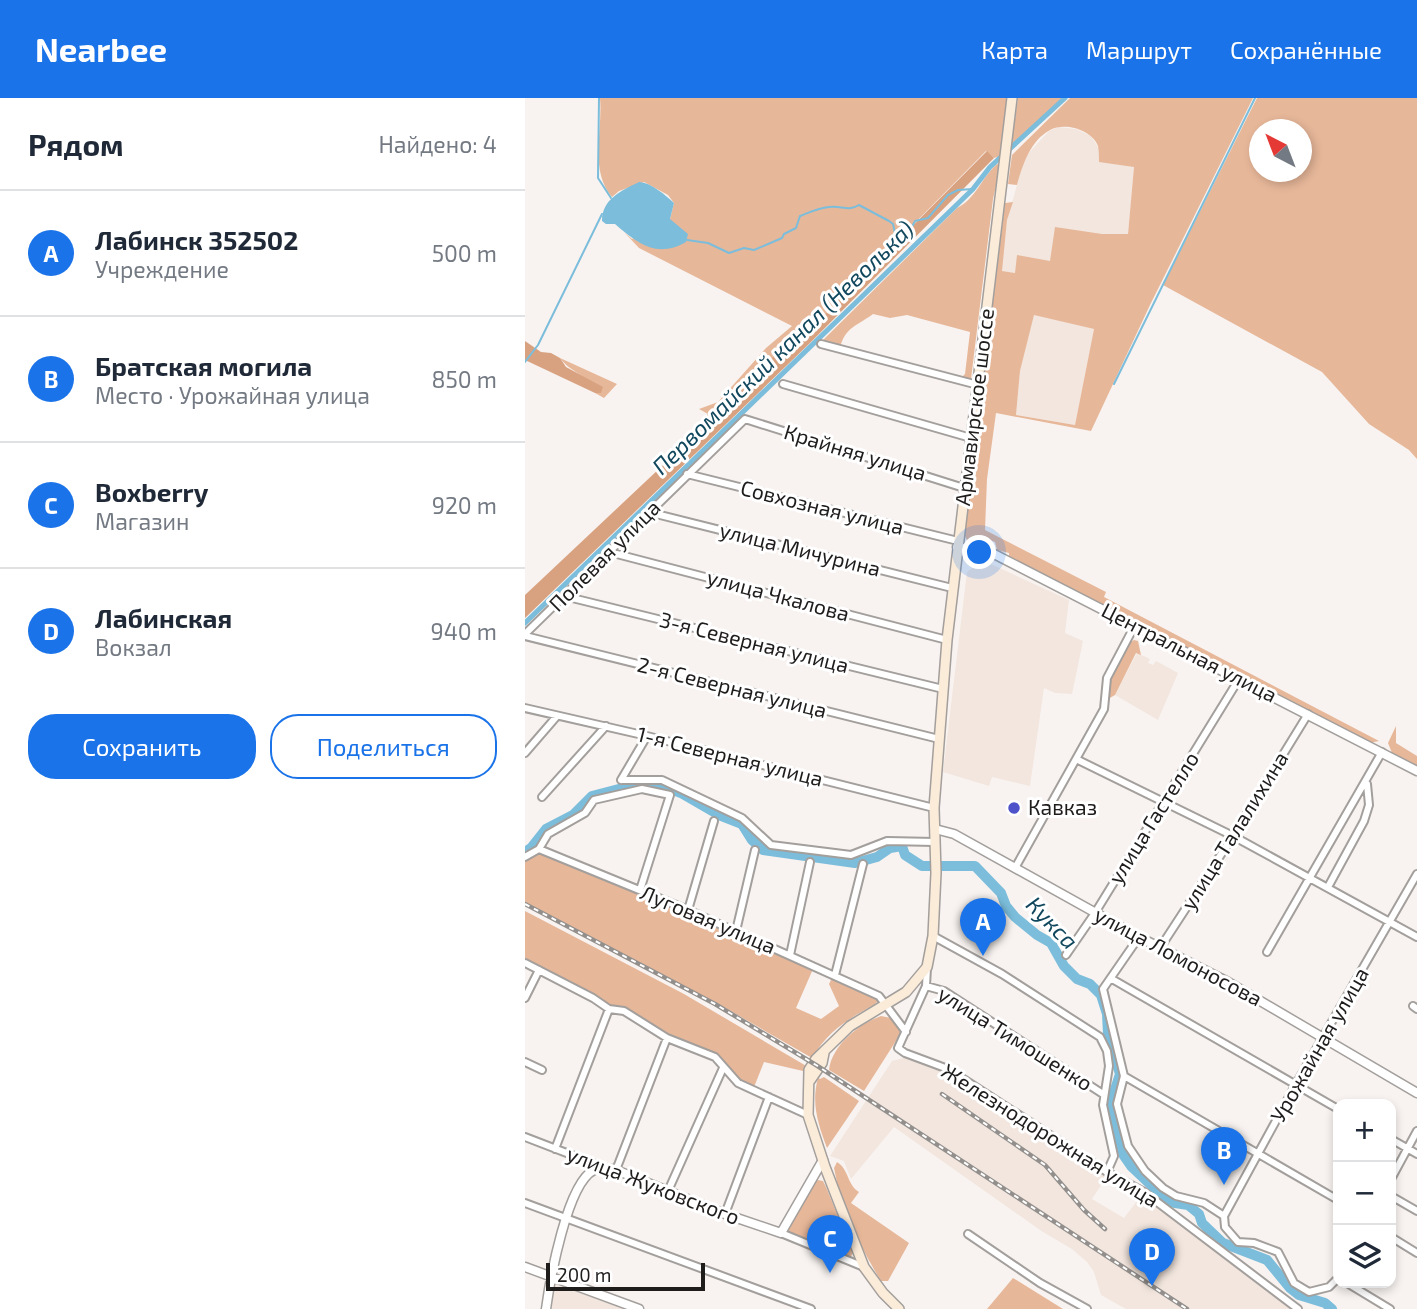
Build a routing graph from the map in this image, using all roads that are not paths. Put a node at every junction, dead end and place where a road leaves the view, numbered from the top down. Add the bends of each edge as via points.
1 (1012, 98) edge
2 (821, 344) dead end
3 (783, 384) dead end
4 (978, 385) junction
5 (745, 419) joint
6 (971, 438) junction
7 (687, 474) junction
8 (964, 488) junction
9 (649, 512) junction
10 (957, 544) junction
11 (609, 552) junction
12 (952, 588) junction
13 (564, 596) junction
14 (1135, 625) junction
15 (525, 635) edge
16 (947, 640) junction
17 (1239, 679) junction
18 (943, 689) junction
19 (525, 708) edge
20 (1308, 714) junction
21 (557, 716) junction
22 (606, 726) junction
23 (646, 736) junction
24 (939, 739) junction
25 (1382, 752) junction
26 (525, 753) edge
27 (1076, 759) junction
28 (1417, 771) edge
29 (1367, 782) junction
30 (542, 797) dead end
31 (1164, 801) junction
32 (935, 808) junction
33 (715, 821) dead end
34 (935, 830) junction
35 (1233, 836) junction
36 (935, 842) junction
37 (539, 849) junction
38 (755, 850) dead end
39 (525, 857) edge
40 (810, 862) dead end
41 (863, 864) dead end
42 (1015, 868) junction
43 (1417, 874) edge
44 (1310, 877) junction
45 (1415, 883) edge
46 (1328, 887) junction
47 (640, 890) junction
48 (688, 910) junction
49 (1095, 913) junction
50 (1391, 921) junction
51 (736, 931) junction
52 (933, 936) junction
53 (1139, 937) junction
54 (1417, 937) edge
55 (1160, 948) junction
56 (1267, 951) dead end
57 (790, 955) junction
58 (1066, 955) dead end
59 (525, 963) edge
60 (927, 967) junction
61 (540, 970) junction
62 (835, 975) junction
63 (1112, 979) junction
64 (926, 986) junction
65 (525, 998) edge
66 (887, 1005) junction
67 (609, 1009) junction
68 (906, 1032) junction
69 (1323, 1037) junction
70 (667, 1038) junction
71 (898, 1048) joint
72 (525, 1062) edge
73 (723, 1068) junction
74 (542, 1070) dead end
75 (1124, 1076) junction
76 (1296, 1084) junction
77 (1417, 1093) edge
78 (1103, 1094) junction
79 (769, 1097) junction
80 (1333, 1106) edge
81 (809, 1115) junction
82 (1417, 1130) edge
83 (525, 1138) edge
84 (1396, 1142) edge
85 (1407, 1148) junction
86 (555, 1149) junction
87 (1259, 1154) junction
88 (1417, 1154) edge
89 (823, 1160) junction
90 (605, 1168) junction
91 (1396, 1169) edge
92 (616, 1170) junction
93 (1107, 1172) junction
94 (668, 1191) junction
95 (1333, 1197) edge
96 (1396, 1199) edge
97 (525, 1203) edge
98 (1417, 1211) edge
99 (725, 1214) junction
100 (1224, 1216) junction
101 (566, 1218) junction
102 (781, 1233) junction
103 (968, 1234) dead end
104 (1396, 1240) edge
105 (1417, 1253) edge
106 (525, 1267) edge
107 (864, 1267) junction
108 (551, 1277) junction
109 (1333, 1283) edge
110 (1355, 1288) edge
111 (1084, 1307) edge
112 (546, 1309) edge
113 (639, 1309) edge
114 (811, 1309) edge
115 (899, 1309) edge
116 (1298, 1309) edge
117 (1390, 1309) edge

1 - 4 main road, Армавирское шоссе
2 - 4 street
3 - 6 street
4 - 6 main road, Армавирское шоссе
5 - 7 street, Полевая улица
5 - 8 street, Крайняя улица
6 - 8 main road, Армавирское шоссе
7 - 9 street, Полевая улица
7 - 10 street, Совхозная улица
8 - 10 main road, Армавирское шоссе
9 - 11 street, Полевая улица
9 - 12 street, улица Мичурина
10 - 12 main road, Армавирское шоссе
10 - 14 street, Центральная улица via 994,554
11 - 13 street, Полевая улица
11 - 16 street, улица Чкалова
12 - 16 main road, Армавирское шоссе
13 - 15 street, Полевая улица
13 - 18 street, 3-я Северная улица
14 - 17 street, Центральная улица
14 - 27 street via 1107,678 1104,709
15 - 24 street, 2-я Северная улица
16 - 18 main road, Армавирское шоссе
17 - 20 street, Центральная улица
17 - 31 street, улица Гастелло
18 - 24 main road, Армавирское шоссе
19 - 21 street, 1-я Северная улица
20 - 25 street, Центральная улица
20 - 35 street, улица Талалихина
21 - 22 street, 1-я Северная улица
21 - 26 street
22 - 23 street, 1-я Северная улица
22 - 30 street
23 - 32 street, 1-я Северная улица
23 - 36 street via 621,780 662,780 742,818 771,845 851,855 887,841
24 - 32 main road, Армавирское шоссе
25 - 28 street, Центральная улица
25 - 29 street
27 - 31 street
27 - 42 street
29 - 44 street
29 - 46 street via 1370,805
31 - 35 street
31 - 49 street, улица Гастелло
32 - 34 main road, Армавирское шоссе
33 - 48 street
34 - 36 main road, Армавирское шоссе
34 - 42 street, улица Ломоносова via 954,834
35 - 44 street
35 - 55 street, улица Талалихина
36 - 52 main road, Армавирское шоссе
37 - 39 street
37 - 47 street, Луговая улица
37 - 47 street via 548,834 585,813 594,800 642,789 670,795
38 - 51 street
40 - 57 street
41 - 62 street
42 - 49 street, улица Ломоносова
43 - 45 street, Урожайная улица
44 - 46 street
44 - 56 street
45 - 50 street, Урожайная улица
46 - 50 street
47 - 48 street, Луговая улица
48 - 51 street, Луговая улица
49 - 53 street, улица Ломоносова
49 - 58 street, улица Гастелло
50 - 54 street
50 - 69 street, Урожайная улица
51 - 57 street, Луговая улица
52 - 60 main road, Армавирское шоссе
52 - 78 street via 1100,1037 1109,1066
53 - 55 street, улица Ломоносова
53 - 63 street
55 - 69 street, улица Ломоносова
57 - 62 street, Луговая улица
59 - 61 street
60 - 64 street, Армавирское шоссе
60 - 66 main road via 906,992
61 - 65 street
61 - 67 street
62 - 66 street, Луговая улица via 879,996
63 - 75 street via 1103,989
63 - 76 street
64 - 68 street, Армавирское шоссе
64 - 78 street, улица Тимошенко via 944,992
66 - 68 street
66 - 81 main road via 850,1026 816,1059 810,1070
67 - 70 street via 624,1011
67 - 86 street
68 - 71 street, Армавирское шоссе
69 - 76 street, Урожайная улица
69 - 77 street, улица Ломоносова
70 - 73 street via 715,1057
70 - 92 street
71 - 93 street, Железнодорожная улица via 948,1069
72 - 74 street
73 - 79 street via 739,1083
73 - 94 street
75 - 87 street, улица Тимошенко
75 - 100 street, Железнодорожная улица via 1117,1104 1128,1146 1145,1171 1176,1196 1204,1203
76 - 80 street
76 - 87 street, Урожайная улица
78 - 93 street via 1114,1156
79 - 81 street
79 - 99 street
81 - 89 main road
82 - 85 street
83 - 86 street, улица Жуковского
84 - 85 street
85 - 88 street
85 - 91 street
86 - 90 street, улица Жуковского
87 - 95 street, улица Тимошенко
87 - 100 street, Урожайная улица
89 - 102 street
89 - 107 main road
90 - 92 street, улица Жуковского
90 - 101 street via 584,1178
92 - 94 street, улица Жуковского
93 - 116 street, Железнодорожная улица via 1145,1192
94 - 99 street, улица Жуковского
96 - 98 street
97 - 101 street
99 - 102 street, улица Жуковского
100 - 109 street, Железнодорожная улица via 1238,1242 1278,1252 1294,1283 1309,1292
101 - 108 street
101 - 114 street
102 - 107 street, улица Жуковского
103 - 111 street
104 - 105 street
106 - 108 street
107 - 115 main road
108 - 112 street
108 - 113 street
110 - 117 street

